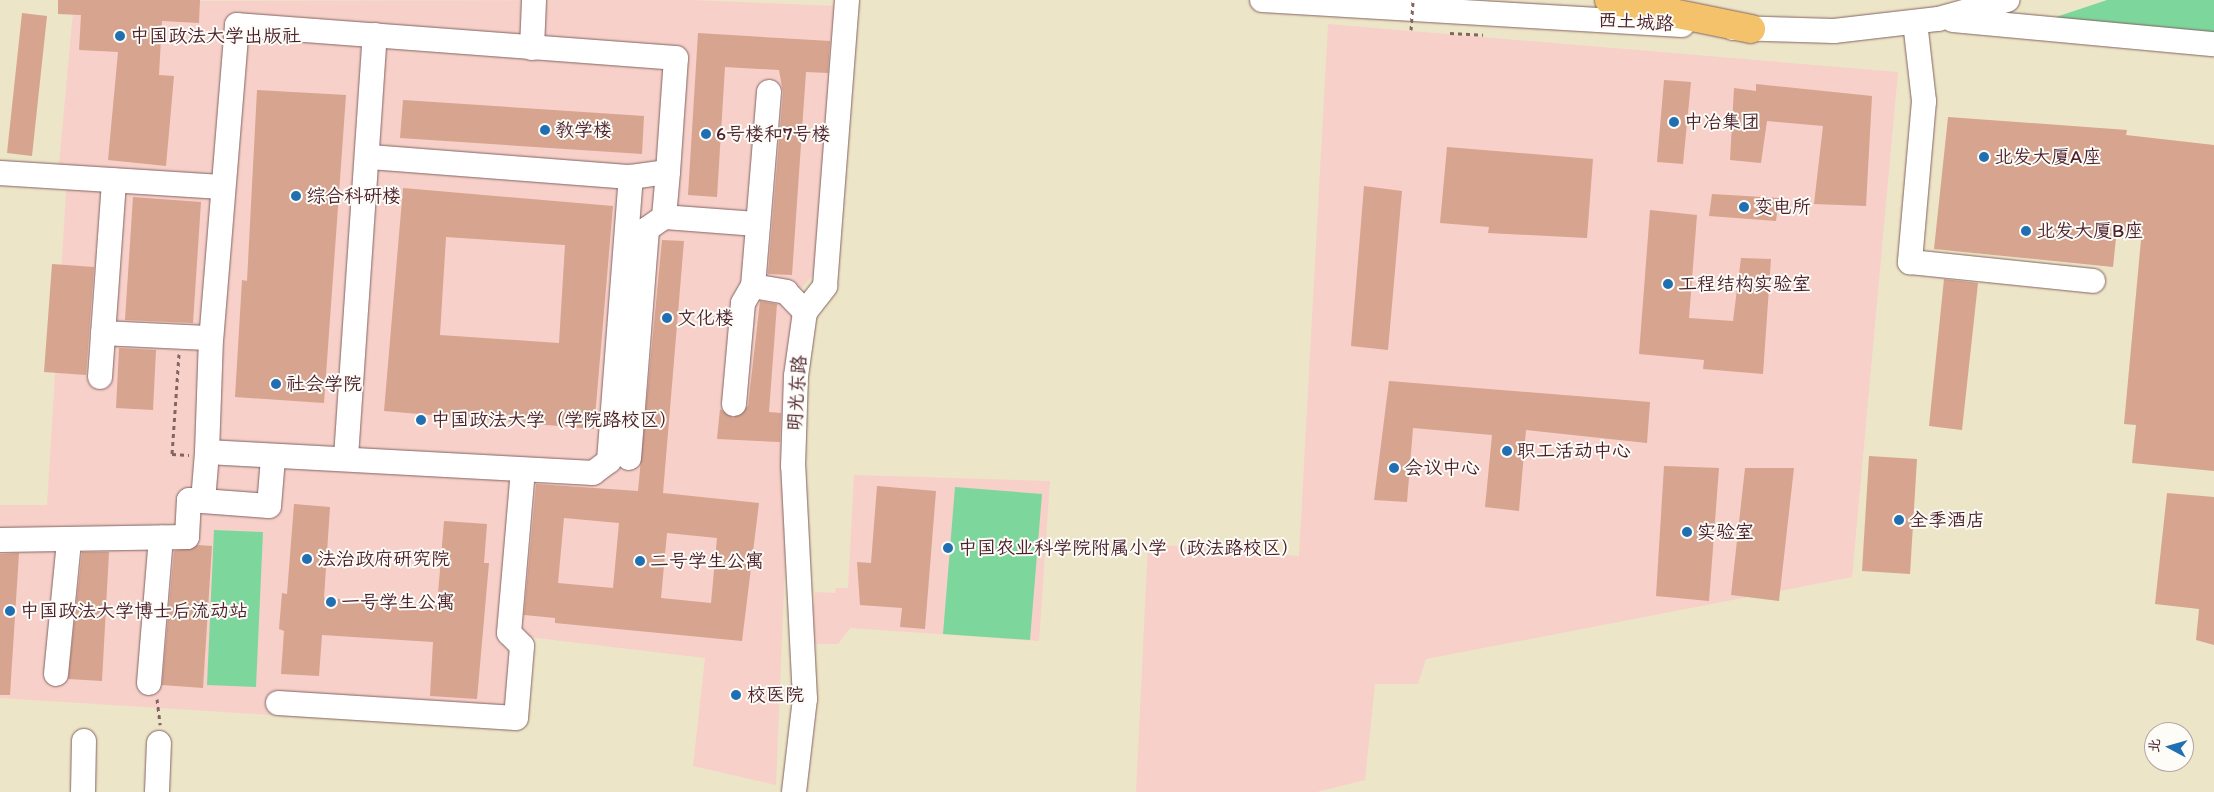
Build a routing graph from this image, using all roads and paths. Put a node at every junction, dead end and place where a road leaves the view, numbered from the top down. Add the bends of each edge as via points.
1 (534, 0) edge
2 (847, 0) edge
3 (1262, 0) edge
4 (1412, 0) edge
5 (1609, 0) edge
6 (2007, 0) edge
7 (1938, 19) junction
8 (1914, 22) junction
9 (1751, 29) junction
10 (1411, 30) dead end
11 (376, 35) junction
12 (2214, 44) edge
13 (532, 48) junction
14 (769, 92) dead end
15 (368, 157) junction
16 (668, 172) junction
17 (0, 173) edge
18 (631, 177) junction
19 (114, 180) junction
20 (222, 188) junction
21 (664, 217) junction
22 (758, 224) junction
23 (2093, 281) dead end
24 (753, 286) junction
25 (805, 312) junction
26 (103, 333) junction
27 (180, 336) junction
28 (210, 338) junction
29 (100, 377) dead end
30 (734, 404) dead end
31 (207, 454) junction
32 (346, 457) junction
33 (273, 458) junction
34 (629, 458) dead end
35 (523, 470) junction
36 (203, 501) junction
37 (161, 538) junction
38 (0, 540) edge
39 (69, 541) junction
40 (56, 674) dead end
41 (149, 683) joint
42 (278, 703) dead end
43 (84, 741) dead end
44 (159, 743) joint
45 (83, 792) edge
46 (157, 792) edge
47 (794, 792) edge

1 - 13 street
2 - 25 street via 824,286
3 - 9 street, 西土城路
4 - 10 path, bridge
5 - 9 highway
6 - 7 street, 西土城路
7 - 8 street, 西土城路
7 - 12 street
8 - 9 street, 西土城路 via 1834,31
8 - 23 street via 1924,101 1910,262
11 - 13 street
11 - 15 street
11 - 20 street via 237,25
13 - 16 street via 676,58
14 - 22 street
15 - 18 street
15 - 32 street
16 - 18 street
16 - 21 street
17 - 19 street
18 - 35 street via 609,462 593,473
19 - 20 street
19 - 26 street
20 - 28 street
21 - 22 street
21 - 34 street via 647,229
22 - 24 street
24 - 25 street via 786,292
24 - 30 street via 743,303
25 - 47 street, 明光东路 via 793,466 804,699
26 - 27 street
26 - 29 street
27 - 28 street
27 - 31 path via 172,454
28 - 31 street
31 - 33 street
31 - 36 street
32 - 33 street
32 - 35 street
33 - 36 street via 269,506
35 - 42 street via 509,633 522,646 516,718
36 - 37 street via 189,500 187,536
37 - 39 street
37 - 41 street
38 - 39 street
39 - 40 street
41 - 44 path via 161,708
43 - 45 street
44 - 46 street

